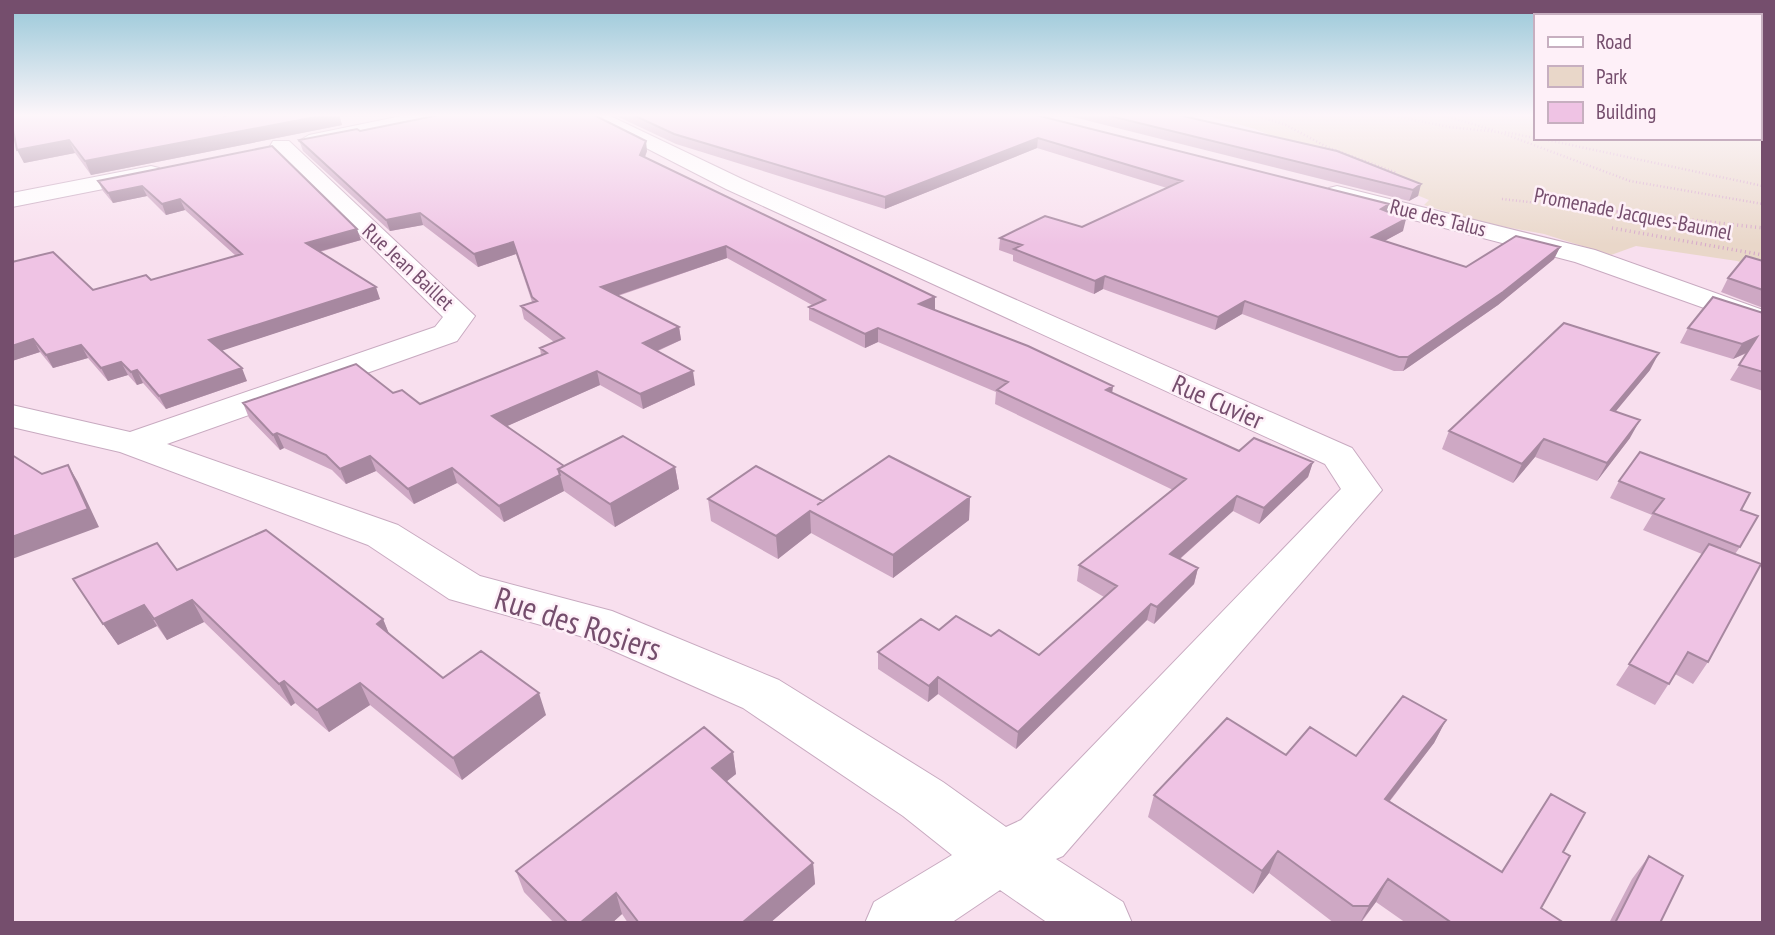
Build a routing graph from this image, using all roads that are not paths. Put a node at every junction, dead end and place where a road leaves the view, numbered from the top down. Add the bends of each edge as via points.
1 (277, 158) edge
2 (680, 158) edge
3 (173, 168) edge
4 (1307, 186) edge
5 (12, 200) edge
6 (1763, 320) edge
7 (12, 416) edge
8 (132, 444) junction
9 (1001, 857) junction
10 (896, 923) edge
11 (1101, 923) edge

1 - 8 street, Rue Jean Baillet via 460,316 446,334
2 - 9 street, Rue Cuvier via 1339,456 1362,490 1042,838
3 - 5 street
4 - 6 street, Rue des Talus via 1585,256
7 - 8 street, Rue des Rosiers
8 - 9 street, Rue des Rosiers via 383,535 465,588 595,623 761,694 923,799
9 - 10 street
9 - 11 street, Rue des Rosiers

